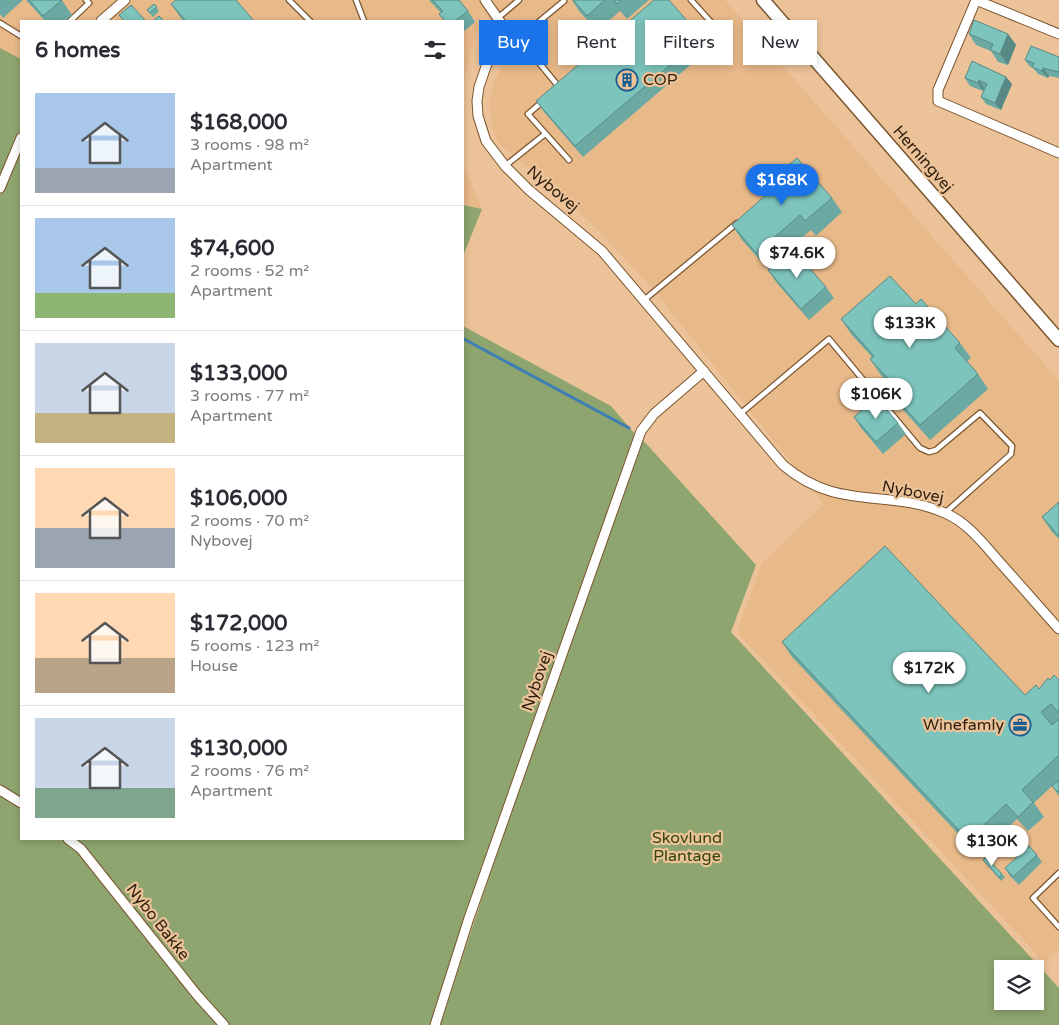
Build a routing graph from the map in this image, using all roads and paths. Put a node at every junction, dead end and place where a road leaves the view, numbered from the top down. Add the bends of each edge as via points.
1 (86, 0) edge
2 (125, 0) edge
3 (289, 0) edge
4 (356, 0) edge
5 (485, 0) edge
6 (519, 0) edge
7 (691, 0) edge
8 (763, 0) edge
9 (976, 0) edge
10 (564, 1) edge
11 (71, 20) edge
12 (102, 20) edge
13 (309, 20) edge
14 (364, 20) edge
15 (500, 20) joint
16 (541, 20) edge
17 (709, 20) edge
18 (0, 23) edge
19 (1059, 34) edge
20 (20, 35) edge
21 (486, 65) edge
22 (540, 65) edge
23 (566, 81) edge
24 (558, 87) junction
25 (552, 92) edge
26 (546, 98) edge
27 (545, 134) junction
28 (20, 140) edge
29 (1059, 153) edge
30 (569, 160) dead end
31 (505, 166) junction
32 (0, 188) edge
33 (742, 219) edge
34 (644, 300) junction
35 (1059, 340) edge
36 (704, 371) junction
37 (740, 414) junction
38 (945, 513) junction
39 (1059, 629) edge
40 (0, 790) edge
41 (20, 802) edge
42 (69, 840) edge
43 (1059, 873) edge
44 (1059, 927) edge
45 (224, 1025) edge
46 (435, 1025) edge

1 - 11 lane via 89,3
2 - 12 street
3 - 13 lane
4 - 14 lane
5 - 15 street
6 - 15 lane
7 - 17 lane
8 - 35 main road, Herningvej
9 - 19 street
9 - 29 street via 938,90 938,101
10 - 16 lane
18 - 20 lane
21 - 31 street, Nybovej via 477,101 481,129
22 - 24 lane
23 - 24 lane
24 - 25 lane
26 - 27 lane via 528,114
27 - 30 lane
27 - 31 lane
28 - 32 street
31 - 34 street, Nybovej via 602,251
33 - 34 lane
34 - 36 street, Nybovej
36 - 37 street, Nybovej
36 - 46 street, Nybovej via 654,414 641,431 469,918
37 - 38 street, Nybovej via 783,465 823,490 849,497 925,506
37 - 38 lane via 829,339 920,448 929,452 936,450 980,413 1012,446 1011,454
38 - 39 street, Nybovej via 977,537
40 - 41 street
42 - 45 street, Nybo Bakke via 81,849
43 - 44 lane via 1033,898

